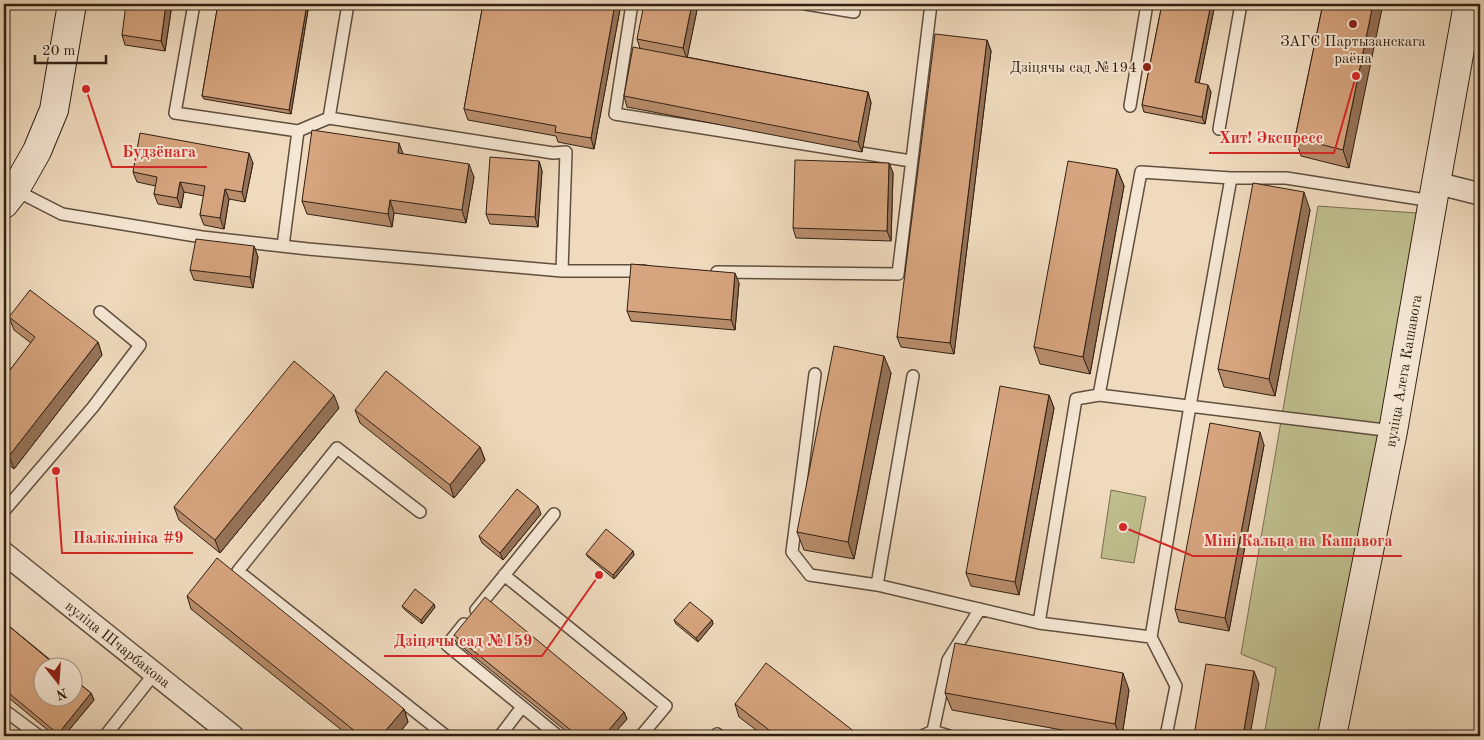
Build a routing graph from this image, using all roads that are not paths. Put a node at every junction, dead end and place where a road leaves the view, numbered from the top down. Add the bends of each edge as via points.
1 (72, 4) edge
2 (194, 4) edge
3 (348, 4) edge
4 (632, 4) edge
5 (806, 4) edge
6 (931, 4) edge
7 (1147, 4) edge
8 (1242, 4) edge
9 (1468, 4) edge
10 (854, 12) dead end
11 (1130, 106) dead end
12 (329, 118) junction
13 (1219, 129) dead end
14 (298, 131) junction
15 (911, 161) junction
16 (1231, 178) junction
17 (1434, 192) junction
18 (1480, 194) edge
19 (9, 197) edge
20 (284, 246) junction
21 (562, 271) junction
22 (651, 272) edge
23 (710, 272) edge
24 (100, 312) dead end
25 (814, 374) dead end
26 (913, 376) dead end
27 (1099, 395) junction
28 (1190, 406) junction
29 (1393, 431) junction
30 (4, 511) edge
31 (420, 512) dead end
32 (554, 514) dead end
33 (4, 553) edge
34 (504, 575) junction
35 (877, 585) junction
36 (980, 609) junction
37 (1039, 623) junction
38 (1151, 637) junction
39 (154, 674) junction
40 (522, 707) junction
41 (4, 710) edge
42 (936, 733) edge
43 (38, 736) edge
44 (105, 736) edge
45 (233, 736) edge
46 (446, 736) edge
47 (500, 736) edge
48 (558, 736) edge
49 (641, 736) edge
50 (922, 736) edge
51 (949, 736) edge
52 (1166, 736) edge
53 (1332, 736) edge

1 - 19 main road via 54,110 37,151
2 - 14 lane via 175,113
3 - 12 lane
4 - 15 lane via 615,114
5 - 10 lane
6 - 15 lane
7 - 11 lane
8 - 13 lane
9 - 17 main road, вуліца Алега Кашавога
12 - 14 lane
12 - 21 lane via 553,153 566,152
14 - 20 lane
15 - 23 lane via 898,274
16 - 17 lane via 1286,178
16 - 27 lane via 1141,172
16 - 28 lane
17 - 18 street
17 - 29 main road, вуліца Алега Кашавога
19 - 20 lane via 62,214 202,237
20 - 21 lane
21 - 22 lane
24 - 30 lane via 140,345 93,407
25 - 35 lane via 792,552 810,575
26 - 35 lane
27 - 28 lane
27 - 37 lane via 1076,399
28 - 29 lane
28 - 38 lane
29 - 53 main road, вуліца Алега Кашавога
31 - 46 lane via 337,448 238,571
32 - 34 lane
33 - 39 street, вуліца Шчарбакова
34 - 40 lane via 447,645
34 - 49 lane via 666,706
35 - 36 lane
36 - 37 lane
36 - 42 lane via 948,660
37 - 38 lane
38 - 52 lane via 1176,686
39 - 44 lane
39 - 45 street, вуліца Шчарбакова
40 - 47 lane
40 - 48 lane
41 - 43 lane
42 - 50 lane
42 - 51 lane

